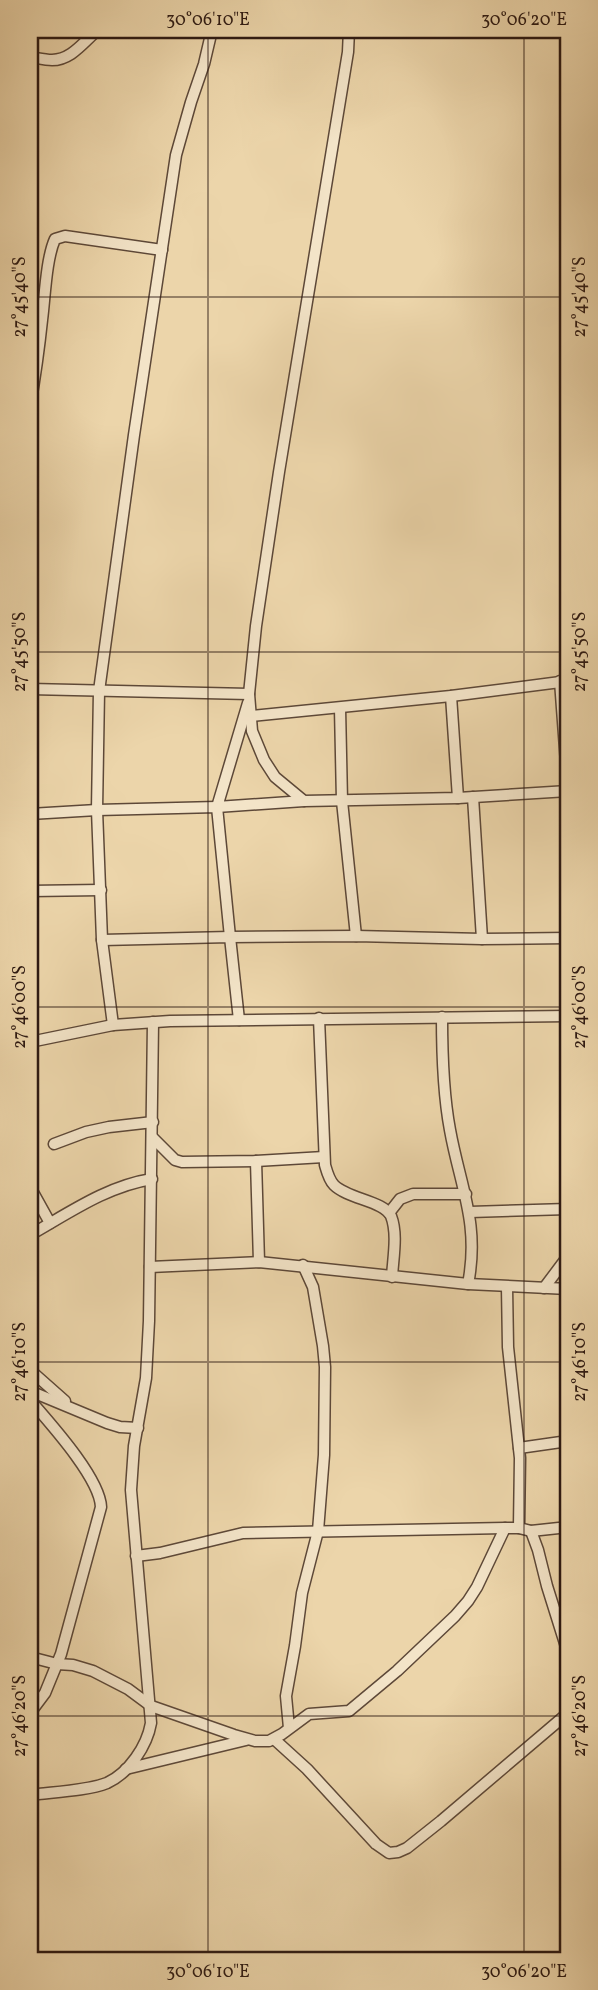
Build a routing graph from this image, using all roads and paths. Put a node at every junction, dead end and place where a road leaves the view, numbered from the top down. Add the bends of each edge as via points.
1 (98, 30) edge
2 (212, 30) edge
3 (349, 30) edge
4 (30, 57) edge
5 (162, 250) junction
6 (33, 362) edge
7 (30, 406) edge
8 (564, 681) edge
9 (30, 689) edge
10 (99, 691) junction
11 (249, 696) junction
12 (451, 696) junction
13 (340, 708) junction
14 (251, 716) junction
15 (568, 791) edge
16 (472, 797) junction
17 (458, 798) junction
18 (342, 800) junction
19 (304, 801) junction
20 (217, 807) junction
21 (97, 810) junction
22 (30, 814) edge
23 (101, 890) junction
24 (30, 891) edge
25 (356, 936) junction
26 (230, 937) junction
27 (568, 938) edge
28 (482, 939) junction
29 (102, 940) junction
30 (568, 1016) edge
31 (442, 1017) junction
32 (319, 1018) junction
33 (239, 1020) junction
34 (153, 1022) junction
35 (113, 1025) junction
36 (30, 1042) edge
37 (153, 1122) junction
38 (153, 1138) junction
39 (54, 1144) dead end
40 (324, 1157) junction
41 (256, 1161) junction
42 (152, 1179) junction
43 (30, 1187) edge
44 (466, 1194) junction
45 (568, 1209) edge
46 (470, 1212) junction
47 (389, 1213) junction
48 (50, 1223) junction
49 (30, 1235) edge
50 (568, 1256) edge
51 (259, 1262) junction
52 (303, 1265) junction
53 (150, 1267) junction
54 (392, 1276) junction
55 (468, 1284) junction
56 (507, 1287) junction
57 (544, 1288) junction
58 (568, 1289) edge
59 (30, 1370) edge
60 (30, 1391) edge
61 (30, 1400) edge
62 (73, 1408) junction
63 (138, 1428) junction
64 (568, 1441) edge
65 (520, 1448) junction
66 (568, 1527) edge
67 (505, 1528) junction
68 (519, 1528) junction
69 (318, 1531) junction
70 (531, 1531) junction
71 (136, 1556) junction
72 (568, 1653) edge
73 (30, 1657) edge
74 (57, 1664) junction
75 (150, 1706) junction
76 (30, 1713) edge
77 (568, 1713) edge
78 (289, 1728) junction
79 (250, 1739) junction
80 (274, 1739) junction
81 (126, 1769) junction
82 (30, 1795) edge

1 - 4 street via 63,59
2 - 5 street via 178,147
3 - 11 street via 279,472
5 - 6 street via 58,237 53,243
5 - 10 street
6 - 7 street
8 - 12 street
8 - 15 street
9 - 10 street
10 - 11 street
10 - 21 street
11 - 14 street
11 - 20 street
12 - 13 street
12 - 17 street
13 - 14 street
13 - 18 street
14 - 19 street via 264,760 275,777
15 - 16 street
16 - 17 street
16 - 28 street
17 - 18 street
18 - 19 street
18 - 25 street
19 - 20 street
20 - 21 street
20 - 26 street
21 - 22 street
21 - 23 street
23 - 24 street
23 - 29 street
25 - 26 street
25 - 28 street
26 - 29 street
26 - 33 street
27 - 28 street
29 - 35 street
30 - 31 street
31 - 32 street
31 - 44 street via 450,1129
32 - 33 street
32 - 40 street
33 - 34 street
34 - 35 street
34 - 37 street
35 - 36 street
37 - 38 street
37 - 39 street via 86,1132
38 - 41 street via 182,1162
38 - 42 street
40 - 41 street
40 - 47 street via 332,1183
41 - 51 street
42 - 48 street via 126,1184
42 - 53 street
43 - 48 street
44 - 46 street
44 - 47 street via 413,1194 400,1199
45 - 46 street
46 - 55 street
47 - 54 street via 394,1240
48 - 49 street
50 - 57 street
51 - 52 street
51 - 53 street
52 - 54 street
52 - 69 street via 318,1309 325,1367
53 - 63 street via 146,1378
54 - 55 street
55 - 56 street
56 - 57 street
56 - 65 street via 508,1347
57 - 58 street
59 - 62 street
60 - 62 street
61 - 74 street via 89,1476 101,1501
62 - 63 street via 120,1427
63 - 71 street via 131,1490
64 - 65 street
65 - 68 street
66 - 70 street
67 - 68 street
67 - 69 street
67 - 78 street via 468,1601 428,1643 352,1709 309,1714
68 - 70 street
69 - 71 street via 243,1533
69 - 78 street via 302,1593 286,1696
70 - 72 street
71 - 75 street
73 - 74 street
74 - 75 street via 108,1678
74 - 76 street
75 - 79 street
75 - 81 street via 149,1733
77 - 80 street via 441,1821 407,1848 392,1853 376,1844
78 - 80 street
79 - 80 street
79 - 81 street
81 - 82 street via 96,1786

